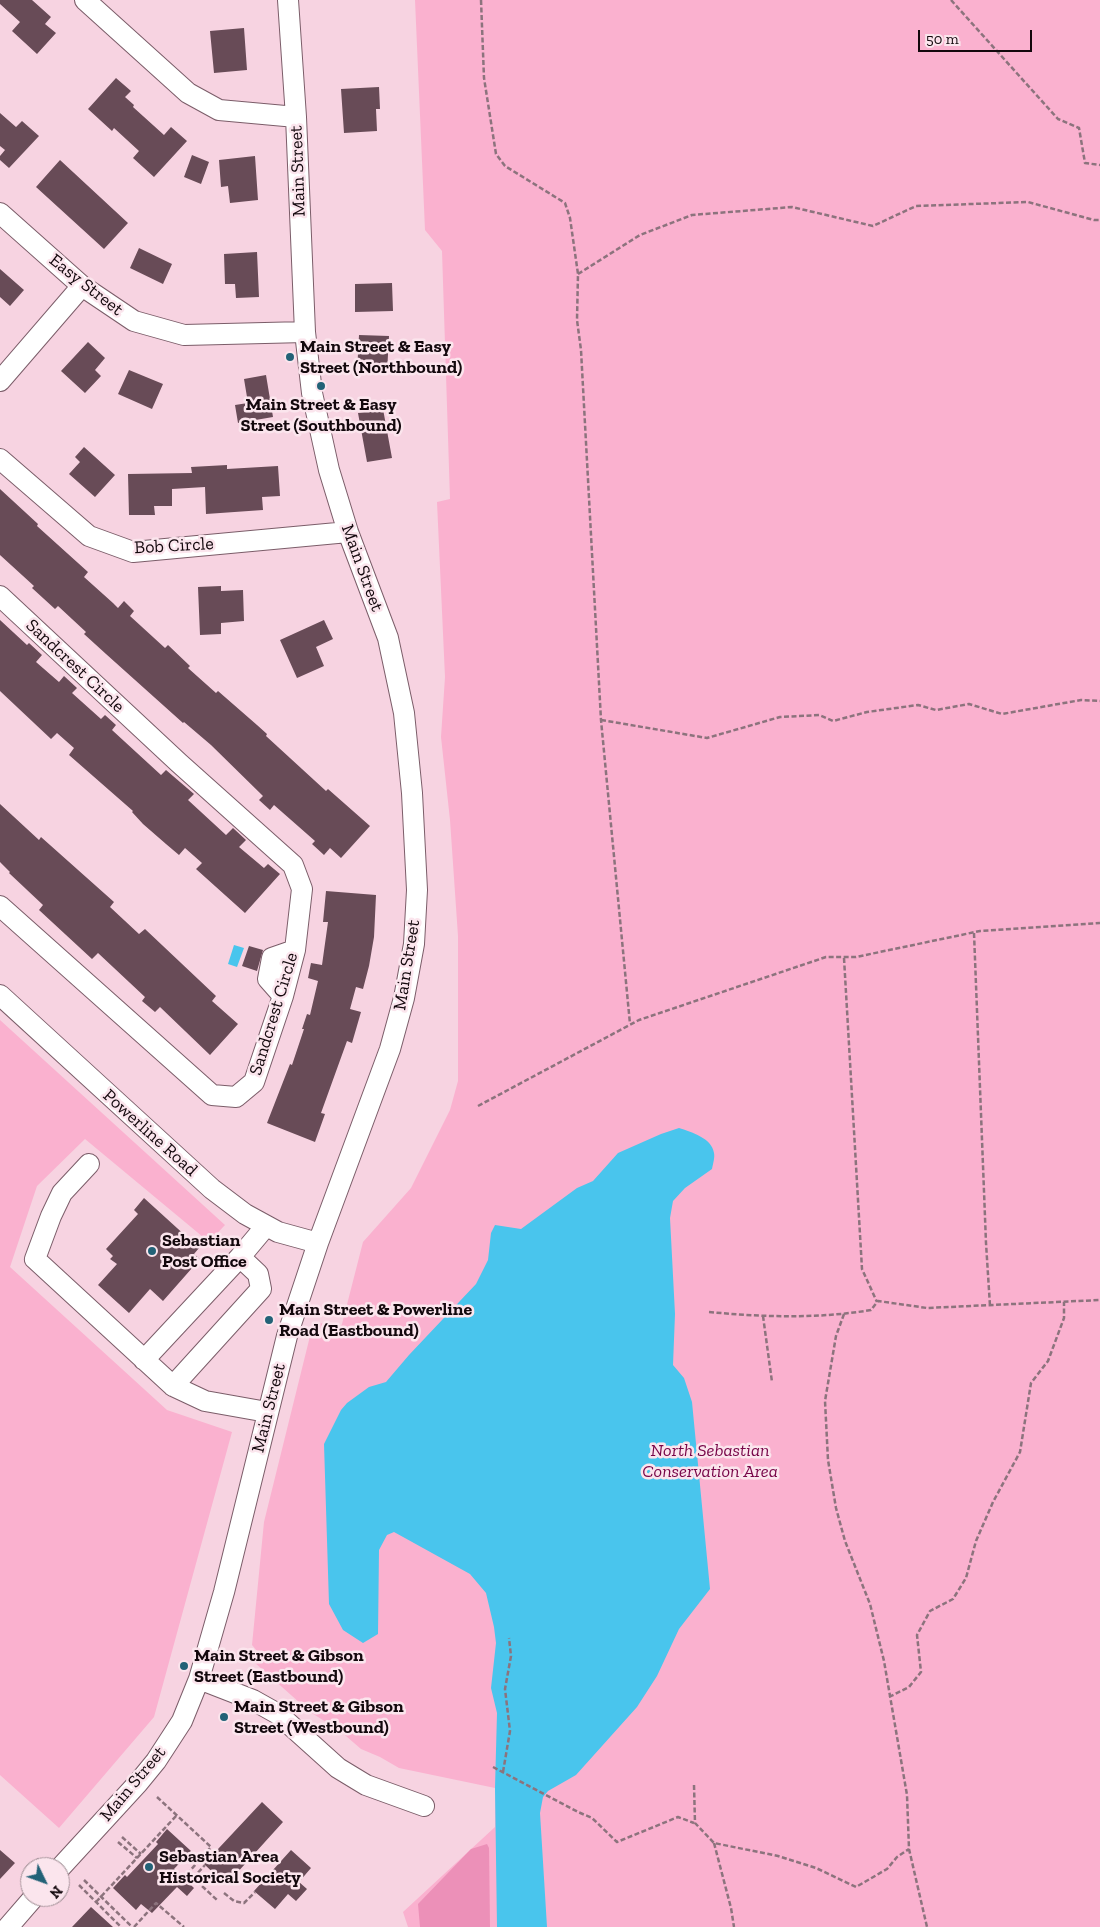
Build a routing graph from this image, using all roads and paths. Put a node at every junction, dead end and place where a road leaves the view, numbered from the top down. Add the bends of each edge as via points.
1 (85, 0) edge
2 (288, 0) edge
3 (481, 0) edge
4 (951, 0) edge
5 (296, 116) junction
6 (1100, 166) edge
7 (0, 213) edge
8 (1100, 220) edge
9 (578, 274) junction
10 (82, 286) junction
11 (305, 332) junction
12 (0, 381) edge
13 (0, 459) edge
14 (348, 532) junction
15 (0, 596) edge
16 (1100, 701) edge
17 (601, 720) junction
18 (0, 906) edge
19 (1100, 923) edge
20 (974, 932) junction
21 (844, 957) junction
22 (0, 995) edge
23 (630, 1024) junction
24 (478, 1106) dead end
25 (89, 1164) dead end
26 (266, 1226) junction
27 (318, 1243) junction
28 (240, 1256) junction
29 (1100, 1300) edge
30 (877, 1302) junction
31 (1064, 1302) junction
32 (990, 1306) junction
33 (709, 1312) dead end
34 (844, 1314) junction
35 (763, 1316) junction
36 (144, 1360) junction
37 (772, 1382) dead end
38 (173, 1386) junction
39 (267, 1412) junction
40 (508, 1638) dead end
41 (199, 1679) junction
42 (889, 1697) junction
43 (493, 1767) dead end
44 (503, 1772) junction
45 (694, 1785) dead end
46 (157, 1797) dead end
47 (424, 1806) dead end
48 (177, 1815) junction
49 (695, 1823) junction
50 (122, 1837) dead end
51 (118, 1842) dead end
52 (714, 1843) junction
53 (211, 1847) junction
54 (909, 1849) junction
55 (215, 1851) dead end
56 (141, 1854) junction
57 (70, 1857) edge
58 (137, 1858) junction
59 (205, 1865) dead end
60 (193, 1878) junction
61 (84, 1880) dead end
62 (79, 1885) dead end
63 (224, 1892) dead end
64 (255, 1892) dead end
65 (101, 1897) junction
66 (217, 1900) dead end
67 (96, 1902) junction
68 (25, 1907) edge
69 (8, 1927) edge
70 (121, 1927) edge
71 (133, 1927) edge
72 (184, 1927) edge
73 (734, 1927) edge
74 (926, 1927) edge

1 - 5 street via 188,92 219,110
2 - 5 street, Main Street
3 - 9 path via 484,78 496,154 505,166 565,204
4 - 6 path via 1058,119 1079,128 1085,163
5 - 11 street, Main Street
7 - 10 street, Easy Street
8 - 9 path via 1028,202 916,206 873,226 792,207 692,215 640,235
9 - 17 path via 577,320 582,359
10 - 11 street, Easy Street via 134,321 184,335
10 - 12 street
11 - 14 street, Main Street via 316,412
13 - 14 street, Bob Circle via 89,536 133,552
14 - 27 street, Main Street via 388,638 404,713 417,890 414,944 390,1050
15 - 18 street, Sandcrest Circle via 179,764 293,865 302,889 295,950 254,1082 236,1096 212,1095
16 - 17 path via 1080,700 1002,714 969,704 936,710 918,704 833,721 819,715 780,717 707,738
17 - 23 path
19 - 20 path
20 - 21 path
20 - 32 path
21 - 23 path via 826,958
21 - 30 path via 862,1269
22 - 26 street, Powerline Road via 212,1189
23 - 24 path
25 - 36 street via 62,1193 35,1259
26 - 27 street, Powerline Road
26 - 28 street
27 - 39 street, Main Street via 287,1336
28 - 36 street
28 - 38 street via 258,1274 261,1289
29 - 31 path
30 - 32 path via 927,1308
30 - 34 path via 870,1310
31 - 32 path
31 - 42 path via 1064,1318 1048,1361 1031,1382 1020,1452 976,1541 966,1578 953,1599 930,1611 917,1635 920,1672 909,1687
33 - 35 path
34 - 35 path
34 - 42 path via 836,1336 826,1402 828,1460 845,1541 870,1604
35 - 37 path
36 - 38 street
38 - 39 street via 205,1401
39 - 41 street, Main Street via 224,1592
40 - 44 path via 511,1656 505,1689 510,1731
41 - 47 street via 253,1700 278,1714 338,1768 366,1786
41 - 57 street, Main Street via 182,1721 156,1761
42 - 54 path via 907,1794
43 - 44 path
44 - 49 path via 592,1818 618,1842 678,1817
45 - 49 path
46 - 48 path
48 - 53 path
48 - 56 path
49 - 52 path
50 - 56 path
51 - 58 path
52 - 54 path via 809,1865 856,1887 887,1870
52 - 73 path
53 - 55 path
53 - 60 path via 188,1873
54 - 74 path
56 - 58 path
58 - 65 path
59 - 60 path
60 - 66 path
61 - 65 path
62 - 67 path
63 - 64 path via 234,1901 244,1903
65 - 67 path
65 - 71 path
67 - 70 path
68 - 69 street
71 - 72 path via 156,1903

